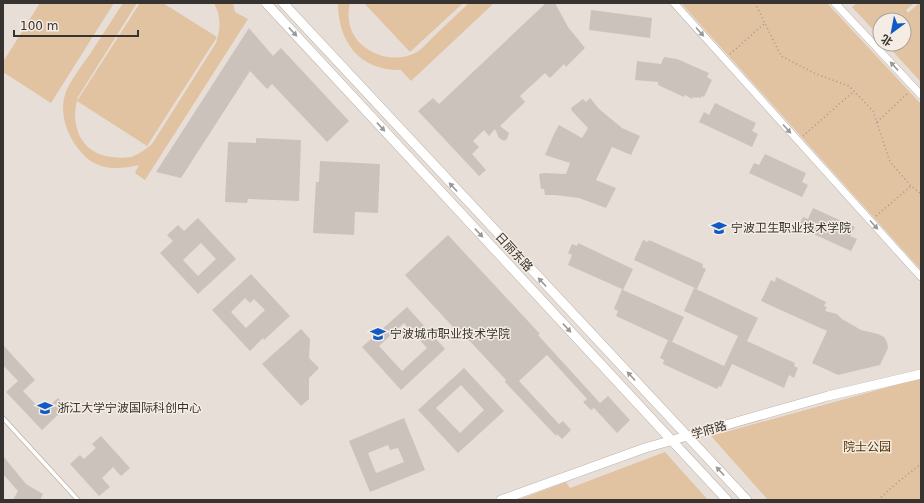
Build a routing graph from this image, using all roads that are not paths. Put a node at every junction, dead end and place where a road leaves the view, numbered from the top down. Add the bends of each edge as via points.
1 (266, 3) edge
2 (282, 3) edge
3 (674, 3) edge
4 (835, 3) edge
5 (921, 95) edge
6 (921, 277) edge
7 (921, 374) edge
8 (3, 418) edge
9 (687, 436) junction
10 (672, 441) junction
11 (78, 500) edge
12 (501, 500) edge
13 (727, 500) edge
14 (747, 500) edge

1 -> 10 main road, 日丽东路
9 -> 2 main road, 日丽东路
3 -> 6 street
5 -> 4 street
7 - 9 main road, 学府路 via 828,396
8 - 11 lane
9 - 10 main road, 学府路
14 -> 9 main road, 日丽东路
10 - 12 main road, 学府路 via 645,448
10 - 13 main road, 日丽东路

